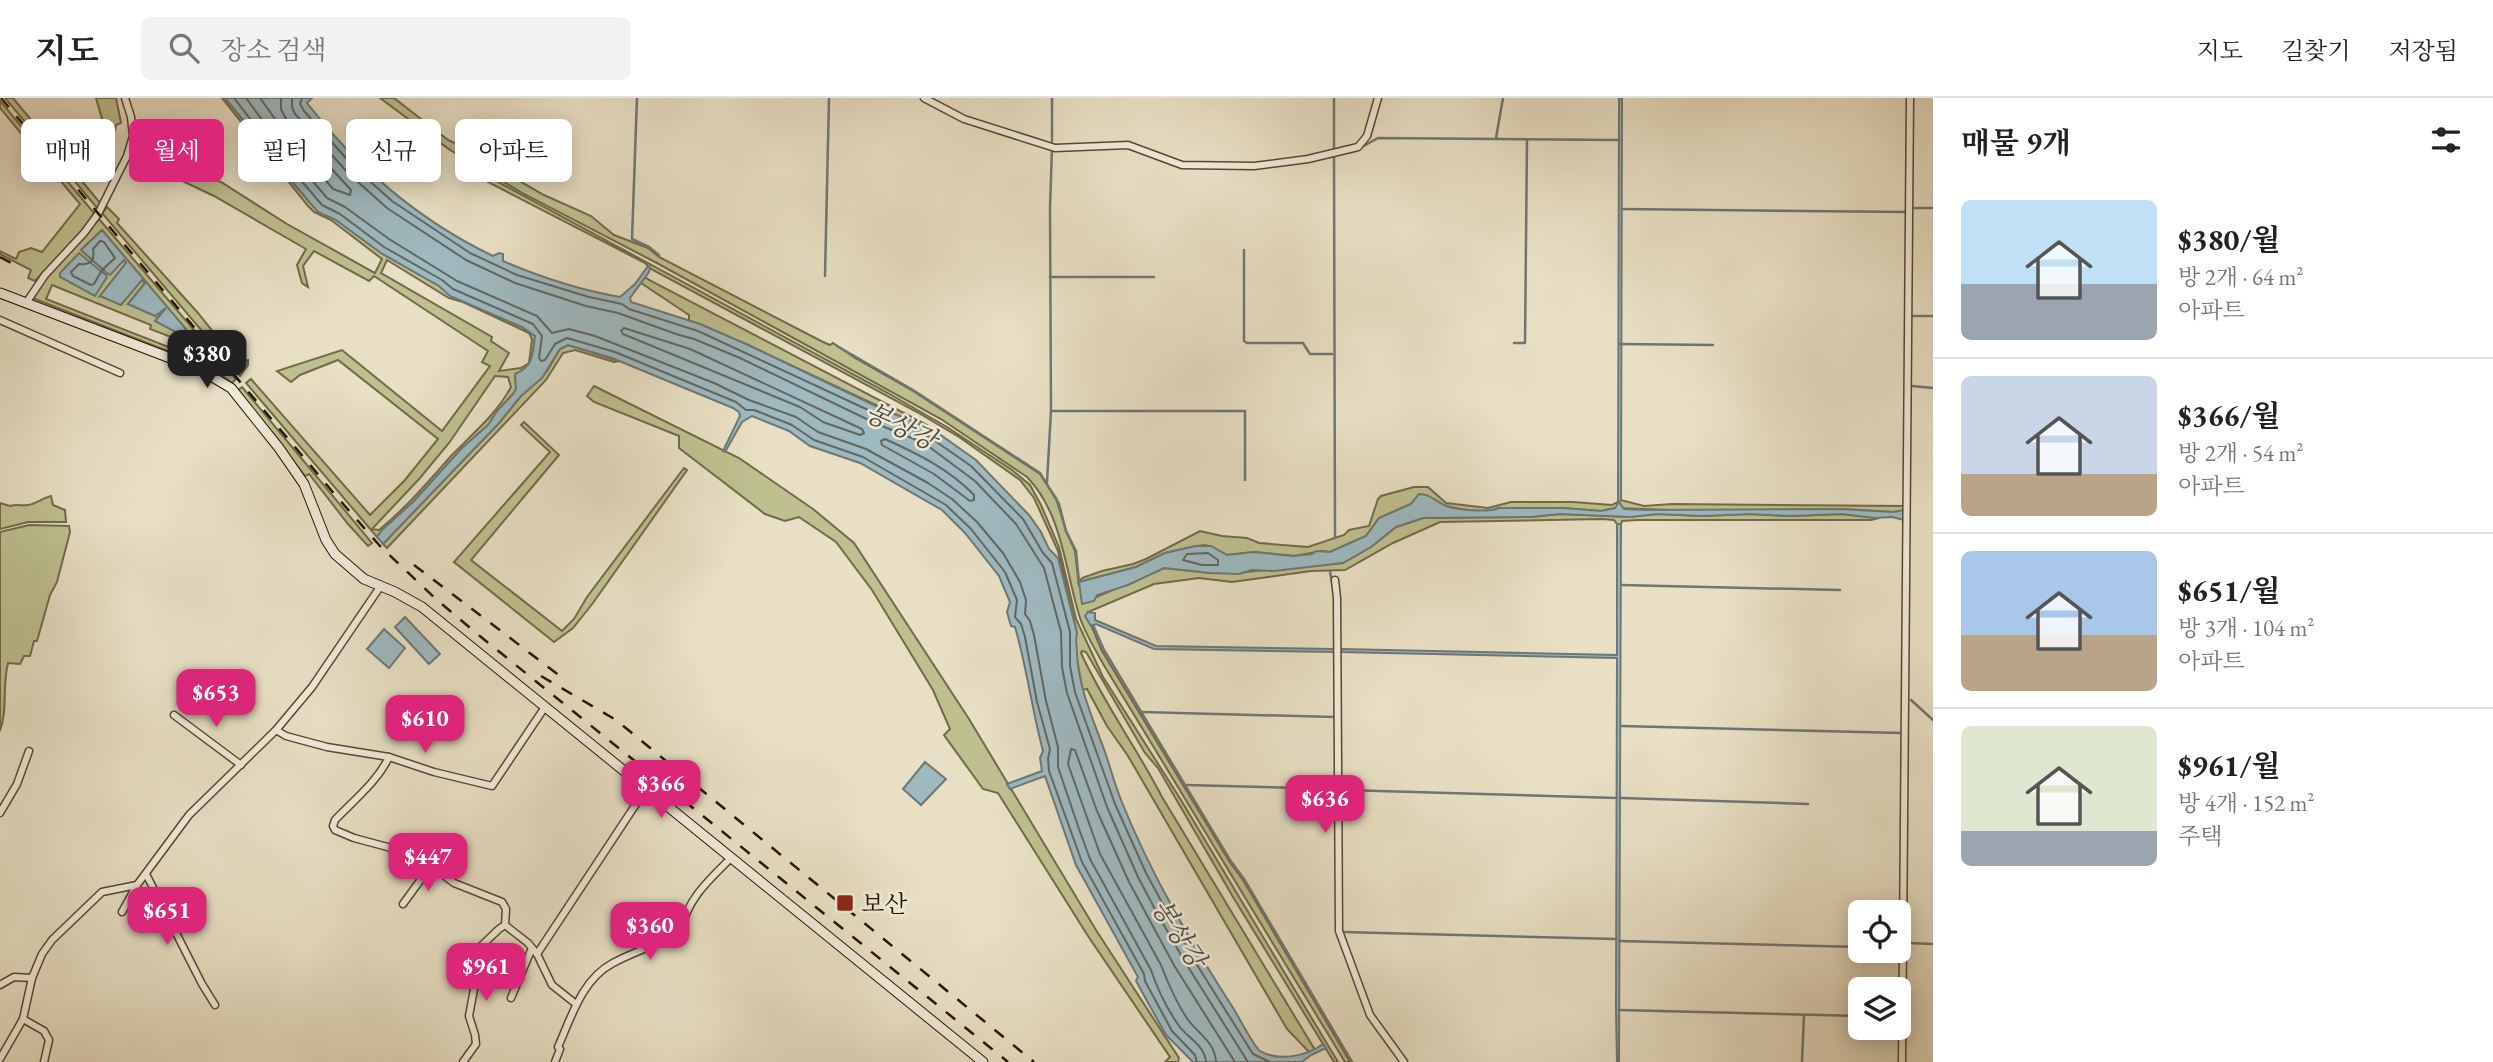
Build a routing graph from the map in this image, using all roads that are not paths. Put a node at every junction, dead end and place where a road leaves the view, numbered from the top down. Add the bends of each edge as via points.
1 (125, 98) edge
2 (924, 98) edge
3 (1378, 98) edge
4 (1910, 98) edge
5 (0, 293) edge
6 (26, 303) junction
7 (0, 320) edge
8 (120, 373) dead end
9 (1335, 580) dead end
10 (380, 587) junction
11 (545, 707) junction
12 (174, 715) dead end
13 (276, 730) junction
14 (29, 751) dead end
15 (389, 757) junction
16 (241, 765) junction
17 (646, 789) junction
18 (0, 813) edge
19 (731, 858) junction
20 (430, 866) junction
21 (146, 874) junction
22 (137, 885) junction
23 (403, 905) dead end
24 (122, 912) dead end
25 (505, 925) junction
26 (534, 951) junction
27 (32, 978) junction
28 (0, 985) edge
29 (511, 999) dead end
30 (576, 1004) junction
31 (215, 1005) dead end
32 (23, 1019) junction
33 (0, 1059) edge
34 (44, 1062) edge
35 (463, 1062) edge
36 (555, 1062) edge
37 (983, 1062) edge
38 (1404, 1062) edge
39 (1902, 1062) edge

1 - 6 street via 133,136 127,156 98,214
2 - 3 street via 964,119 1055,148 1128,145 1182,166 1254,166 1358,147 1367,136
4 - 39 street
5 - 6 main road
6 - 10 main road via 199,369 231,388 304,484 335,554
7 - 8 street
9 - 38 street via 1339,931 1370,1015
10 - 11 main road via 422,607
10 - 13 street via 312,687
11 - 15 street via 492,786
11 - 17 main road
12 - 16 street
13 - 15 street via 327,747
13 - 16 street
14 - 18 street
15 - 20 street via 332,825 354,838 410,853
16 - 21 street via 189,816
17 - 19 main road
17 - 26 street
19 - 30 street via 691,902 681,930 610,964
19 - 37 main road
20 - 23 street
20 - 25 street via 454,883 502,902
21 - 22 street
21 - 31 street
22 - 24 street
22 - 27 street via 102,892 76,915 42,954
25 - 26 street
25 - 35 street via 476,951 469,1016 476,1044
26 - 29 street
26 - 30 street via 552,985
27 - 28 street via 14,977
27 - 32 street
30 - 36 street
32 - 33 street
32 - 34 street via 44,1031 49,1040

